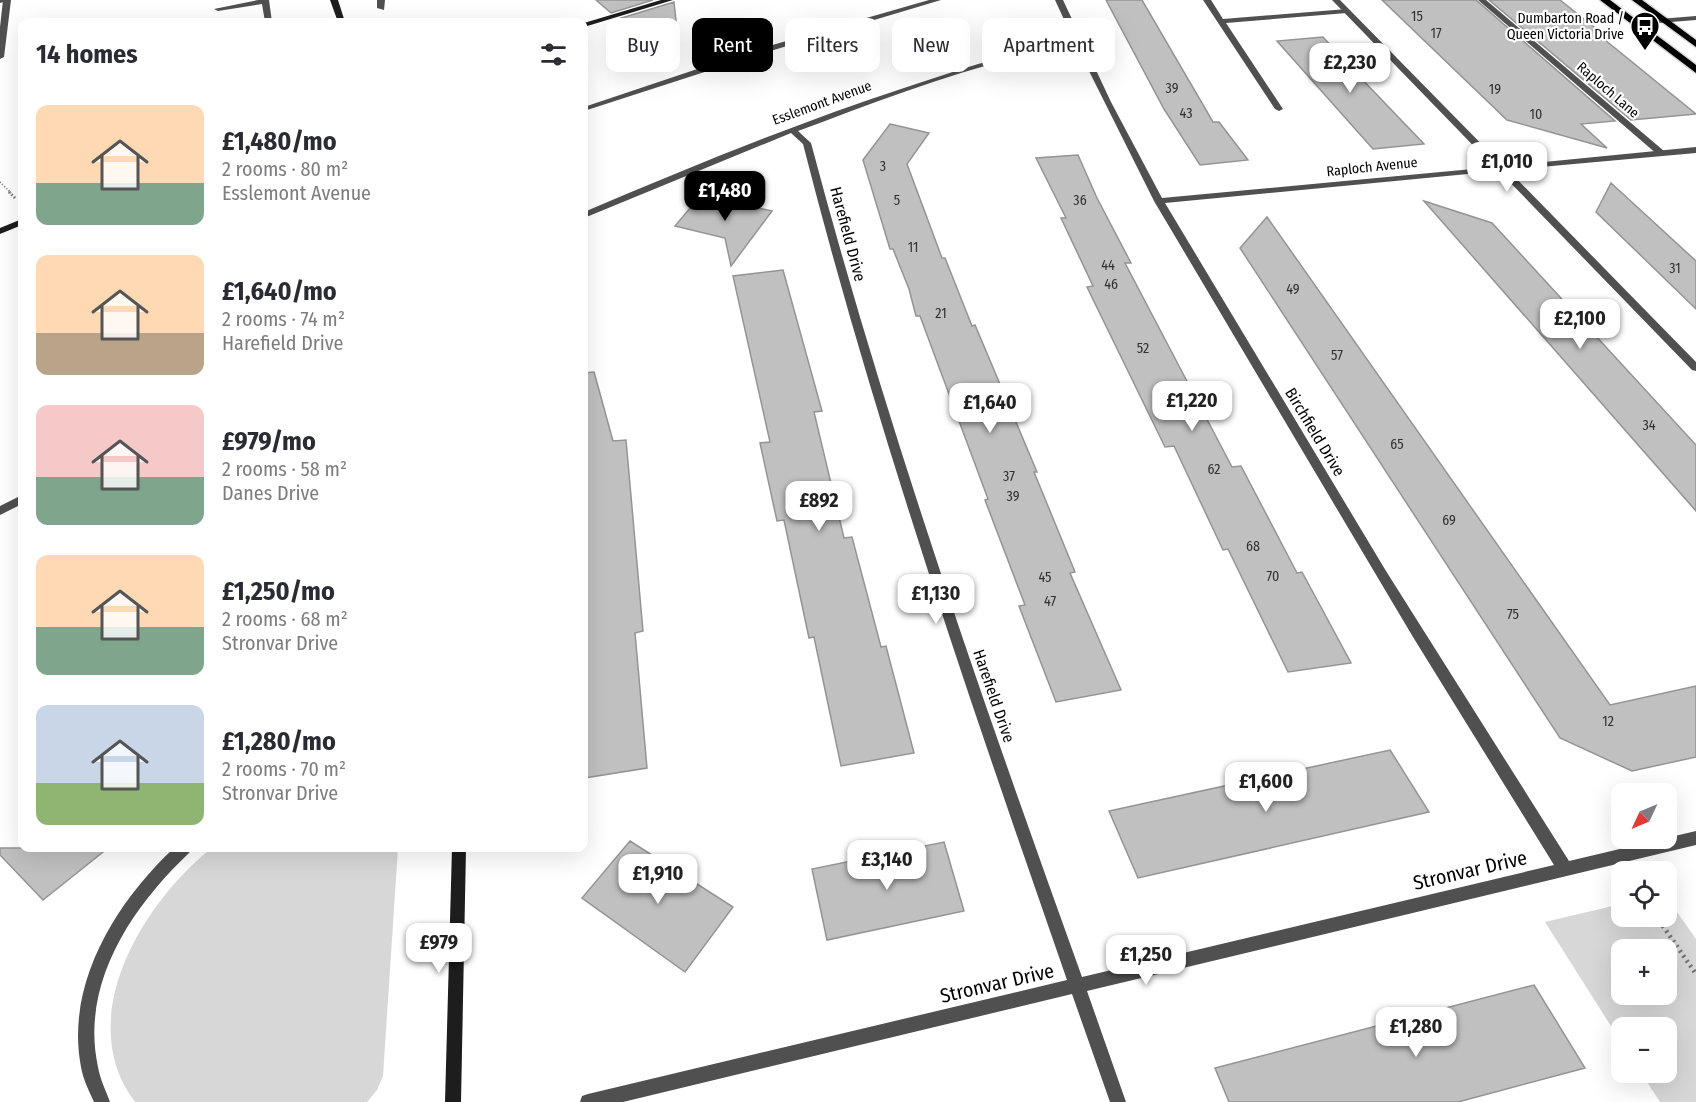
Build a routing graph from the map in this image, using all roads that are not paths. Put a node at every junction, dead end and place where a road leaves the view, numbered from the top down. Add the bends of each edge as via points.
1 (7, 0) edge
2 (334, 0) edge
3 (669, 0) edge
4 (937, 0) edge
5 (1059, 0) edge
6 (1207, 0) edge
7 (1336, 0) edge
8 (1482, 0) edge
9 (1604, 0) edge
10 (1636, 0) edge
11 (0, 1) edge
12 (265, 1) edge
13 (218, 9) dead end
14 (1347, 11) junction
15 (268, 18) edge
16 (341, 18) edge
17 (1067, 18) edge
18 (1696, 18) edge
19 (1664, 20) junction
20 (1221, 21) junction
21 (1634, 23) junction
22 (588, 24) edge
23 (1696, 44) edge
24 (0, 57) edge
25 (982, 66) edge
26 (1696, 70) edge
27 (1091, 72) edge
28 (588, 108) edge
29 (1279, 110) dead end
30 (792, 130) junction
31 (1696, 150) edge
32 (1661, 153) junction
33 (1500, 168) junction
34 (1158, 201) junction
35 (588, 213) edge
36 (18, 224) edge
37 (0, 231) edge
38 (1696, 368) edge
39 (18, 501) edge
40 (0, 512) edge
41 (1696, 838) edge
42 (180, 852) edge
43 (459, 852) edge
44 (1565, 869) junction
45 (1076, 986) junction
46 (102, 1102) edge
47 (453, 1102) edge
48 (588, 1102) edge
49 (1118, 1102) edge

1 - 11 street
1 - 24 street
2 - 16 street
3 - 22 street
4 - 28 street via 751,54
5 - 17 street, Birchfield Drive
6 - 20 street
7 - 14 street
8 - 32 street, Raploch Lane
9 - 21 main road
10 - 19 main road
12 - 13 street
12 - 15 street
14 - 20 street
14 - 33 street
18 - 19 street
19 - 21 street
19 - 23 main road
20 - 29 street
21 - 26 main road
25 - 30 street, Esslemont Avenue
27 - 34 street, Birchfield Drive
30 - 35 street, Esslemont Avenue
30 - 45 street, Harefield Drive via 807,143 893,447
31 - 32 street, Raploch Avenue
32 - 33 street, Raploch Avenue
33 - 34 street, Raploch Avenue
33 - 38 street
34 - 44 street, Birchfield Drive via 1419,639
36 - 37 street
39 - 40 street
41 - 44 street, Stronvar Drive
42 - 46 street via 150,880 130,908 109,942 95,980 86,1018 88,1056 94,1087
43 - 47 street
44 - 45 street, Stronvar Drive
45 - 48 street, Stronvar Drive
45 - 49 street, Harefield Drive

